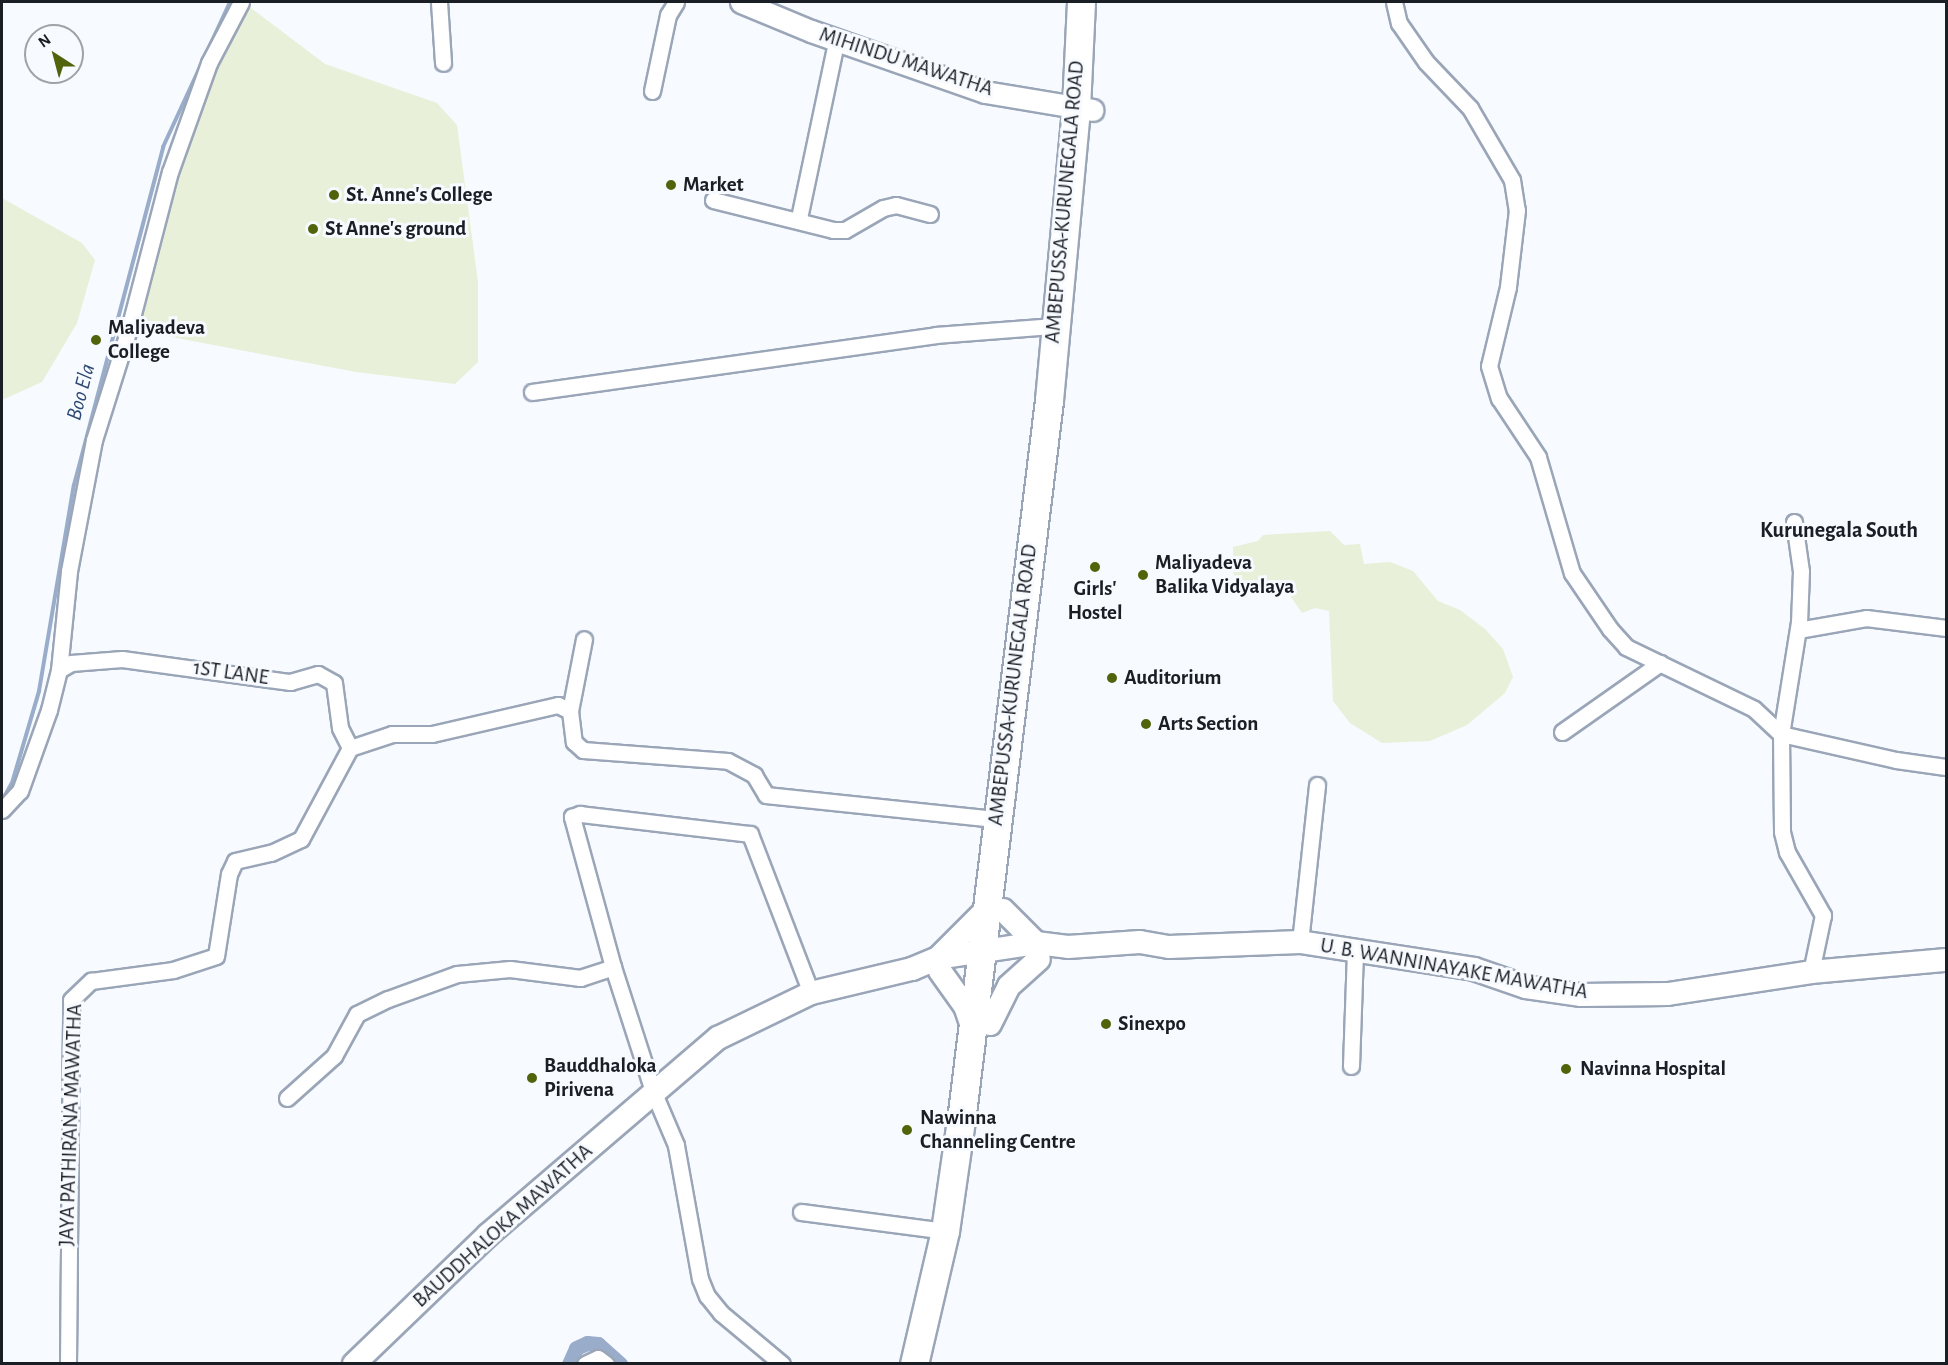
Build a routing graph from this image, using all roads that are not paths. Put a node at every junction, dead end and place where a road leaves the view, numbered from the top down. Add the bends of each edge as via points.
1 (241, 2) edge
2 (440, 2) edge
3 (676, 2) edge
4 (741, 2) edge
5 (1081, 2) edge
6 (1098, 2) edge
7 (1394, 2) edge
8 (837, 38) junction
9 (443, 63) dead end
10 (652, 91) dead end
11 (1084, 109) junction
12 (713, 200) dead end
13 (930, 214) dead end
14 (799, 218) junction
15 (1054, 326) junction
16 (532, 392) dead end
17 (1794, 522) dead end
18 (1947, 628) edge
19 (1798, 630) junction
20 (584, 639) dead end
21 (1660, 663) junction
22 (59, 670) junction
23 (570, 711) junction
24 (1562, 732) dead end
25 (1781, 734) junction
26 (350, 748) junction
27 (1947, 767) edge
28 (1317, 785) dead end
29 (2, 810) edge
30 (995, 819) junction
31 (994, 911) junction
32 (1300, 942) junction
33 (1038, 951) junction
34 (1355, 951) junction
35 (988, 959) junction
36 (1947, 960) edge
37 (939, 965) junction
38 (613, 967) junction
39 (1811, 972) junction
40 (811, 993) junction
41 (981, 1025) junction
42 (1351, 1066) dead end
43 (653, 1091) junction
44 (287, 1098) dead end
45 (801, 1212) dead end
46 (945, 1231) junction
47 (69, 1364) edge
48 (354, 1364) edge
49 (585, 1364) edge
50 (606, 1364) edge
51 (782, 1364) edge
52 (914, 1364) edge
53 (932, 1364) edge

1 - 22 street via 187,118 94,440 69,571
2 - 9 street
3 - 10 street via 668,15
4 - 8 street, MIHINDU MAWATHA
5 - 11 highway, AMBEPUSSA-KURUNEGALA ROAD
6 - 11 highway, AMBEPUSSA-KURUNEGALA ROAD
7 - 21 street via 1399,23 1426,62 1470,108 1512,180 1517,210 1508,287 1489,366 1499,398 1538,457 1572,573 1626,647
8 - 11 street, MIHINDU MAWATHA via 985,92
8 - 14 street
11 - 15 highway, AMBEPUSSA-KURUNEGALA ROAD
11 - 31 highway, AMBEPUSSA-KURUNEGALA ROAD via 1056,472 1024,741
12 - 14 street
13 - 14 street via 896,205 883,207 845,230
15 - 16 street via 936,335
15 - 30 highway, AMBEPUSSA-KURUNEGALA ROAD via 1040,473
17 - 19 street via 1801,572
18 - 19 street via 1866,618
19 - 25 street
20 - 23 street
21 - 24 street
21 - 25 street via 1754,709
22 - 26 street, 1ST LANE via 71,663 122,659 290,682 318,674 328,676 334,683 340,728
22 - 29 street via 41,739 20,791
23 - 26 street via 558,705 432,734 392,734
23 - 30 street via 574,742 583,750 728,761 754,775 766,795
25 - 27 street via 1896,760
25 - 39 street via 1782,832 1787,852 1823,915
26 - 47 street, JAYA PATHIRANA MAWATHA via 301,839 271,853 235,861 229,874 216,956 173,970 91,981 71,1000
28 - 32 street
30 - 31 highway, AMBEPUSSA-KURUNEGALA ROAD
31 - 33 main road
31 - 35 highway, AMBEPUSSA-KURUNEGALA ROAD
31 - 37 main road
32 - 33 main road, U. B. WANNINAYAKE MAWATHA via 1169,947 1140,942
32 - 34 main road, U. B. WANNINAYAKE MAWATHA
33 - 35 main road, U. B. WANNINAYAKE MAWATHA
33 - 41 main road
34 - 39 main road, U. B. WANNINAYAKE MAWATHA via 1474,969 1526,987 1581,995 1668,994
34 - 42 street
35 - 37 main road, BAUDDHALOKA MAWATHA
35 - 41 highway, AMBEPUSSA-KURUNEGALA ROAD
36 - 39 main road, U. B. WANNINAYAKE MAWATHA
37 - 40 main road, BAUDDHALOKA MAWATHA
37 - 41 main road
38 - 40 street via 572,817 580,814 750,834
38 - 43 street
38 - 44 street via 580,978 510,969 457,974 388,999 357,1014 334,1056
40 - 43 main road, BAUDDHALOKA MAWATHA via 718,1038
41 - 46 highway, AMBEPUSSA-KURUNEGALA ROAD
41 - 53 highway, AMBEPUSSA-KURUNEGALA ROAD via 962,1234
43 - 48 main road, BAUDDHALOKA MAWATHA via 488,1235
43 - 51 street via 676,1145 700,1279 707,1296 721,1313
45 - 46 street
46 - 52 highway, AMBEPUSSA-KURUNEGALA ROAD
49 - 50 street via 598,1358

